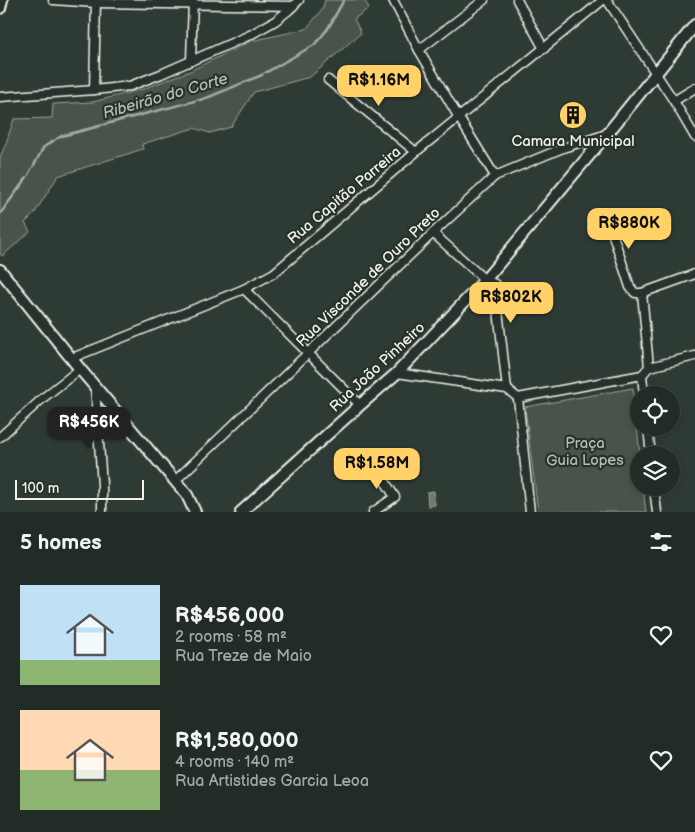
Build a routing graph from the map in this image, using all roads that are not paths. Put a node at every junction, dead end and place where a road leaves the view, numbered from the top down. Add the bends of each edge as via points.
1 (2, 0) edge
2 (53, 0) edge
3 (299, 0) edge
4 (393, 0) edge
5 (484, 0) edge
6 (517, 0) edge
7 (602, 0) edge
8 (607, 0) edge
9 (96, 1) edge
10 (193, 2) edge
11 (283, 3) edge
12 (293, 6) junction
13 (0, 8) edge
14 (281, 16) junction
15 (695, 26) edge
16 (544, 49) junction
17 (419, 50) junction
18 (191, 60) junction
19 (656, 74) junction
20 (328, 80) dead end
21 (695, 88) edge
22 (94, 90) junction
23 (0, 97) edge
24 (674, 101) junction
25 (459, 118) junction
26 (607, 134) junction
27 (695, 137) edge
28 (416, 152) junction
29 (495, 176) junction
30 (608, 220) dead end
31 (433, 233) junction
32 (0, 270) edge
33 (695, 274) edge
34 (486, 280) junction
35 (244, 288) junction
36 (642, 293) junction
37 (308, 353) junction
38 (695, 356) edge
39 (72, 358) junction
40 (649, 367) junction
41 (80, 369) junction
42 (397, 373) junction
43 (642, 375) junction
44 (643, 386) edge
45 (95, 387) junction
46 (507, 389) junction
47 (518, 398) junction
48 (360, 405) junction
49 (0, 437) edge
50 (375, 466) dead end
51 (175, 481) junction
52 (187, 495) junction
53 (655, 496) edge
54 (102, 512) edge
55 (195, 512) edge
56 (201, 512) edge
57 (240, 512) edge
58 (372, 512) edge
59 (530, 512) edge
60 (657, 512) edge

1 - 13 street
2 - 9 street
3 - 12 street
4 - 17 street
5 - 17 street
6 - 16 street
7 - 16 street, Rua Capitão Parreira
8 - 19 street
9 - 10 street
9 - 22 street
10 - 11 street
10 - 18 street
11 - 12 street
11 - 14 street
12 - 14 street
14 - 18 street via 250,35
15 - 19 street, Rua João Pinheiro
16 - 25 street, Rua Capitão Parreira
17 - 25 street
18 - 22 street via 130,86
19 - 24 street
19 - 26 street, Rua João Pinheiro
20 - 28 street
21 - 24 street
22 - 23 street
24 - 27 street
25 - 28 street, Rua Capitão Parreira
25 - 29 street
26 - 29 street, Rua Visconde de Ouro Preto
26 - 34 street, Rua João Pinheiro
28 - 35 street, Rua Capitão Parreira via 274,273
29 - 31 street, Rua Visconde de Ouro Preto
30 - 36 street via 630,287 634,293
31 - 34 street
31 - 37 street, Rua Visconde de Ouro Preto
32 - 39 street
33 - 36 street
34 - 42 street, Rua João Pinheiro
34 - 46 street via 495,284
35 - 37 street
35 - 39 street, Rua Capitão Parreira
36 - 40 street
37 - 48 street
37 - 51 street, Rua Visconde de Ouro Preto
38 - 40 street
39 - 41 street
40 - 43 street
41 - 45 street
41 - 49 street
42 - 46 street
42 - 48 street, Rua João Pinheiro
43 - 44 street
43 - 47 street
45 - 51 street
45 - 54 street
46 - 47 street
47 - 59 street
48 - 57 street, Rua João Pinheiro
50 - 58 street via 395,496
51 - 52 street
52 - 55 street
52 - 56 street
53 - 60 street

